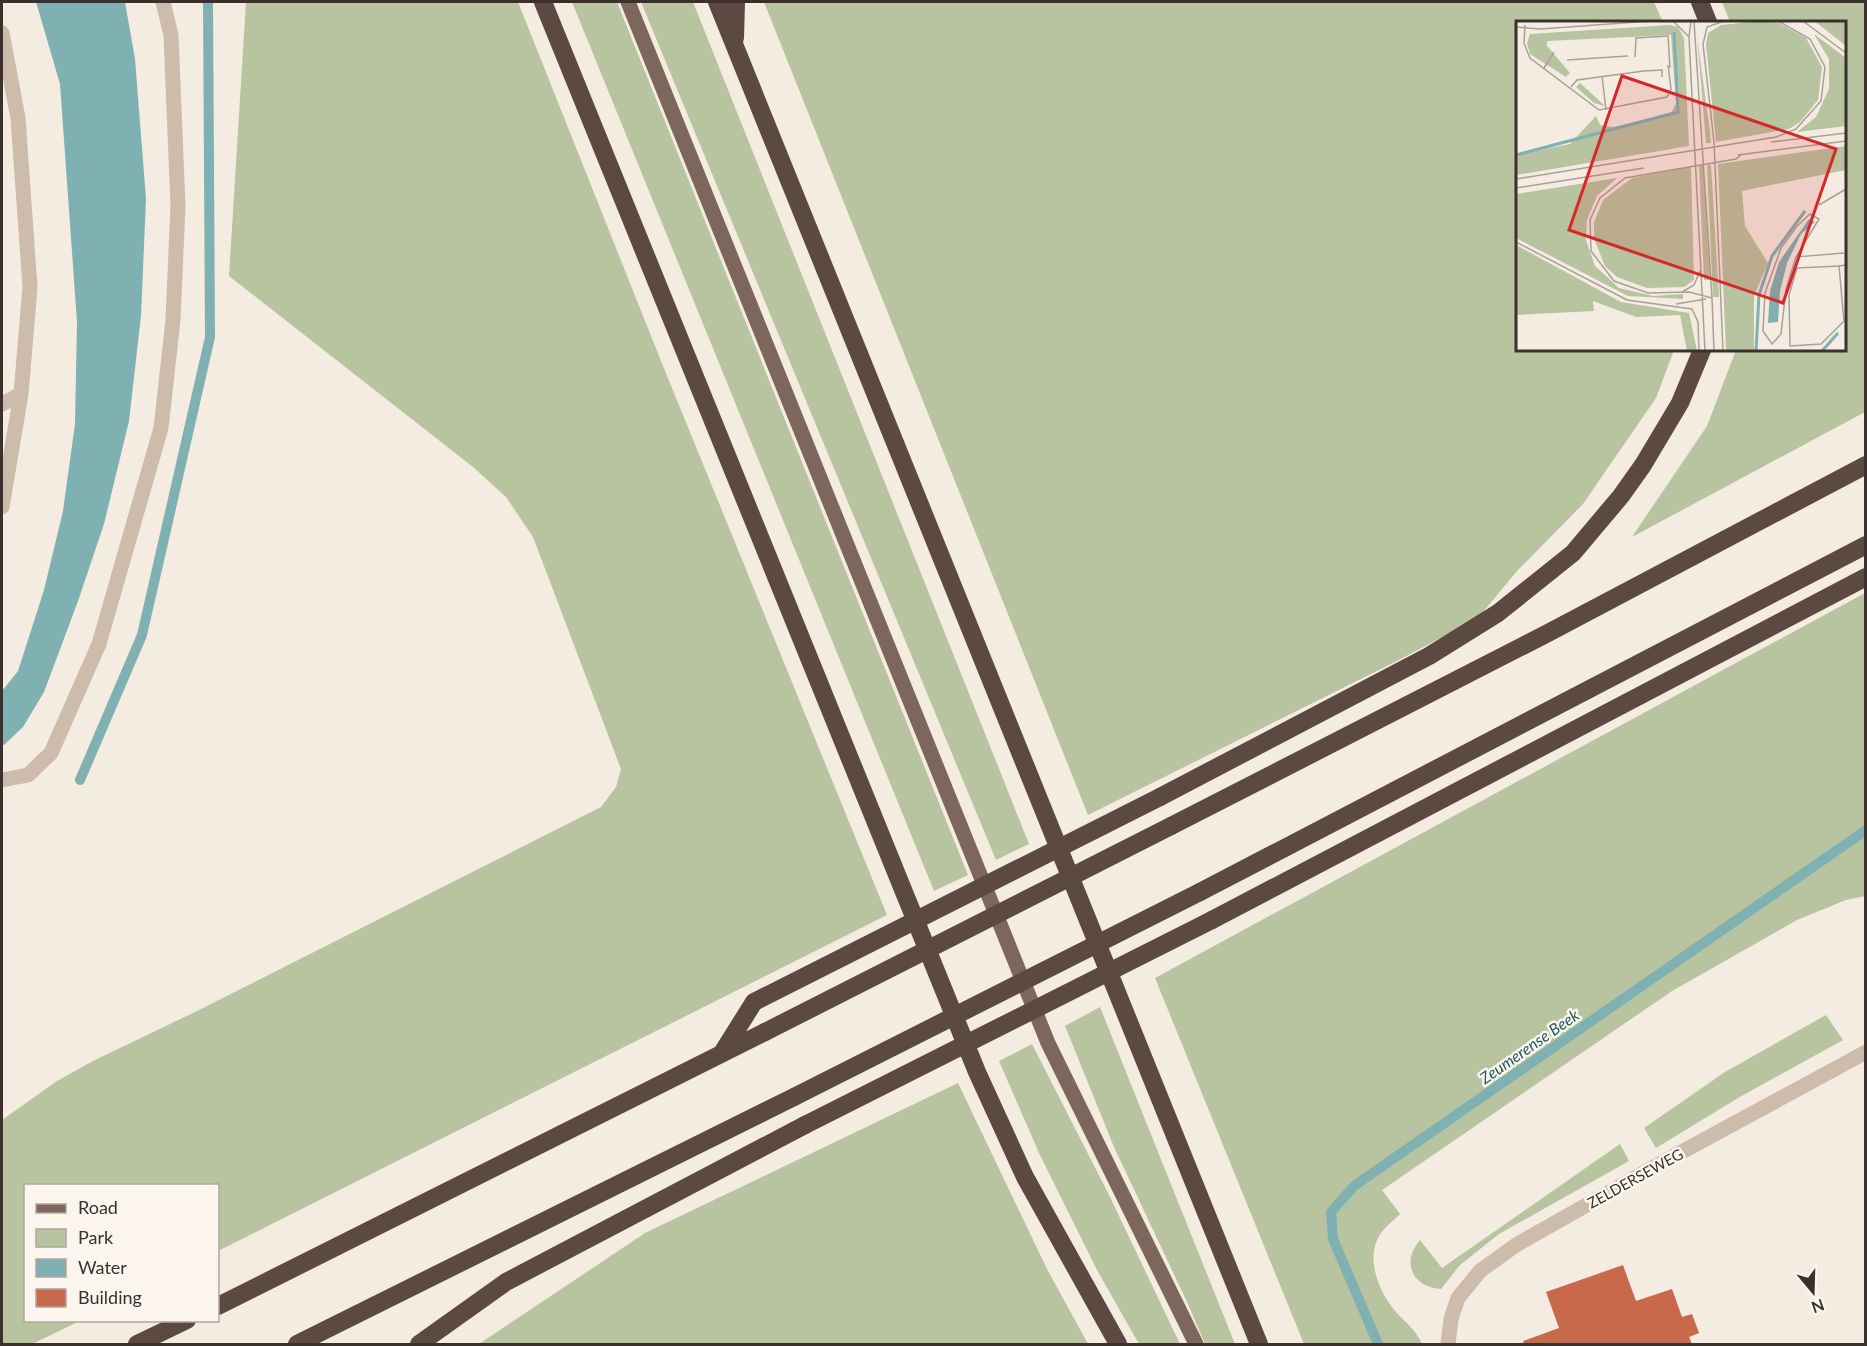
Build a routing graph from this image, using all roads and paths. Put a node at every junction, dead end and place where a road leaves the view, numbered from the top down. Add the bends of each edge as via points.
1 (163, 2) edge
2 (543, 2) edge
3 (628, 2) edge
4 (717, 2) edge
5 (736, 2) edge
6 (1700, 2) edge
7 (1708, 21) edge
8 (2, 33) edge
9 (735, 46) junction
10 (1701, 351) edge
11 (21, 394) junction
12 (2, 404) edge
13 (1866, 465) edge
14 (2, 507) edge
15 (1866, 545) edge
16 (1866, 578) edge
17 (2, 780) edge
18 (1866, 1052) edge
19 (721, 1055) junction
20 (219, 1306) edge
21 (183, 1322) edge
22 (137, 1344) edge
23 (297, 1344) edge
24 (419, 1344) edge
25 (1118, 1344) edge
26 (1196, 1344) edge
27 (1259, 1344) edge
28 (1448, 1344) edge

1 - 17 street via 171,35 178,206 173,320 161,428 99,644 51,753 28,775
2 - 25 highway via 977,1072 1025,1177
3 - 26 main road via 1048,1043
4 - 9 highway
5 - 9 highway
6 - 7 highway
8 - 11 street via 18,118 30,287
9 - 27 highway
10 - 19 highway, bridge via 1680,403 1622,496 1573,553 1498,613 1429,656 1160,797 754,1002
11 - 12 street
11 - 14 street
13 - 19 highway, bridge via 1548,633
15 - 23 highway, bridge via 1200,892
16 - 24 highway, bridge via 1212,920 506,1281
18 - 28 street, ZELDERSEWEG via 1516,1245 1480,1271 1458,1298
19 - 20 highway
21 - 22 highway

